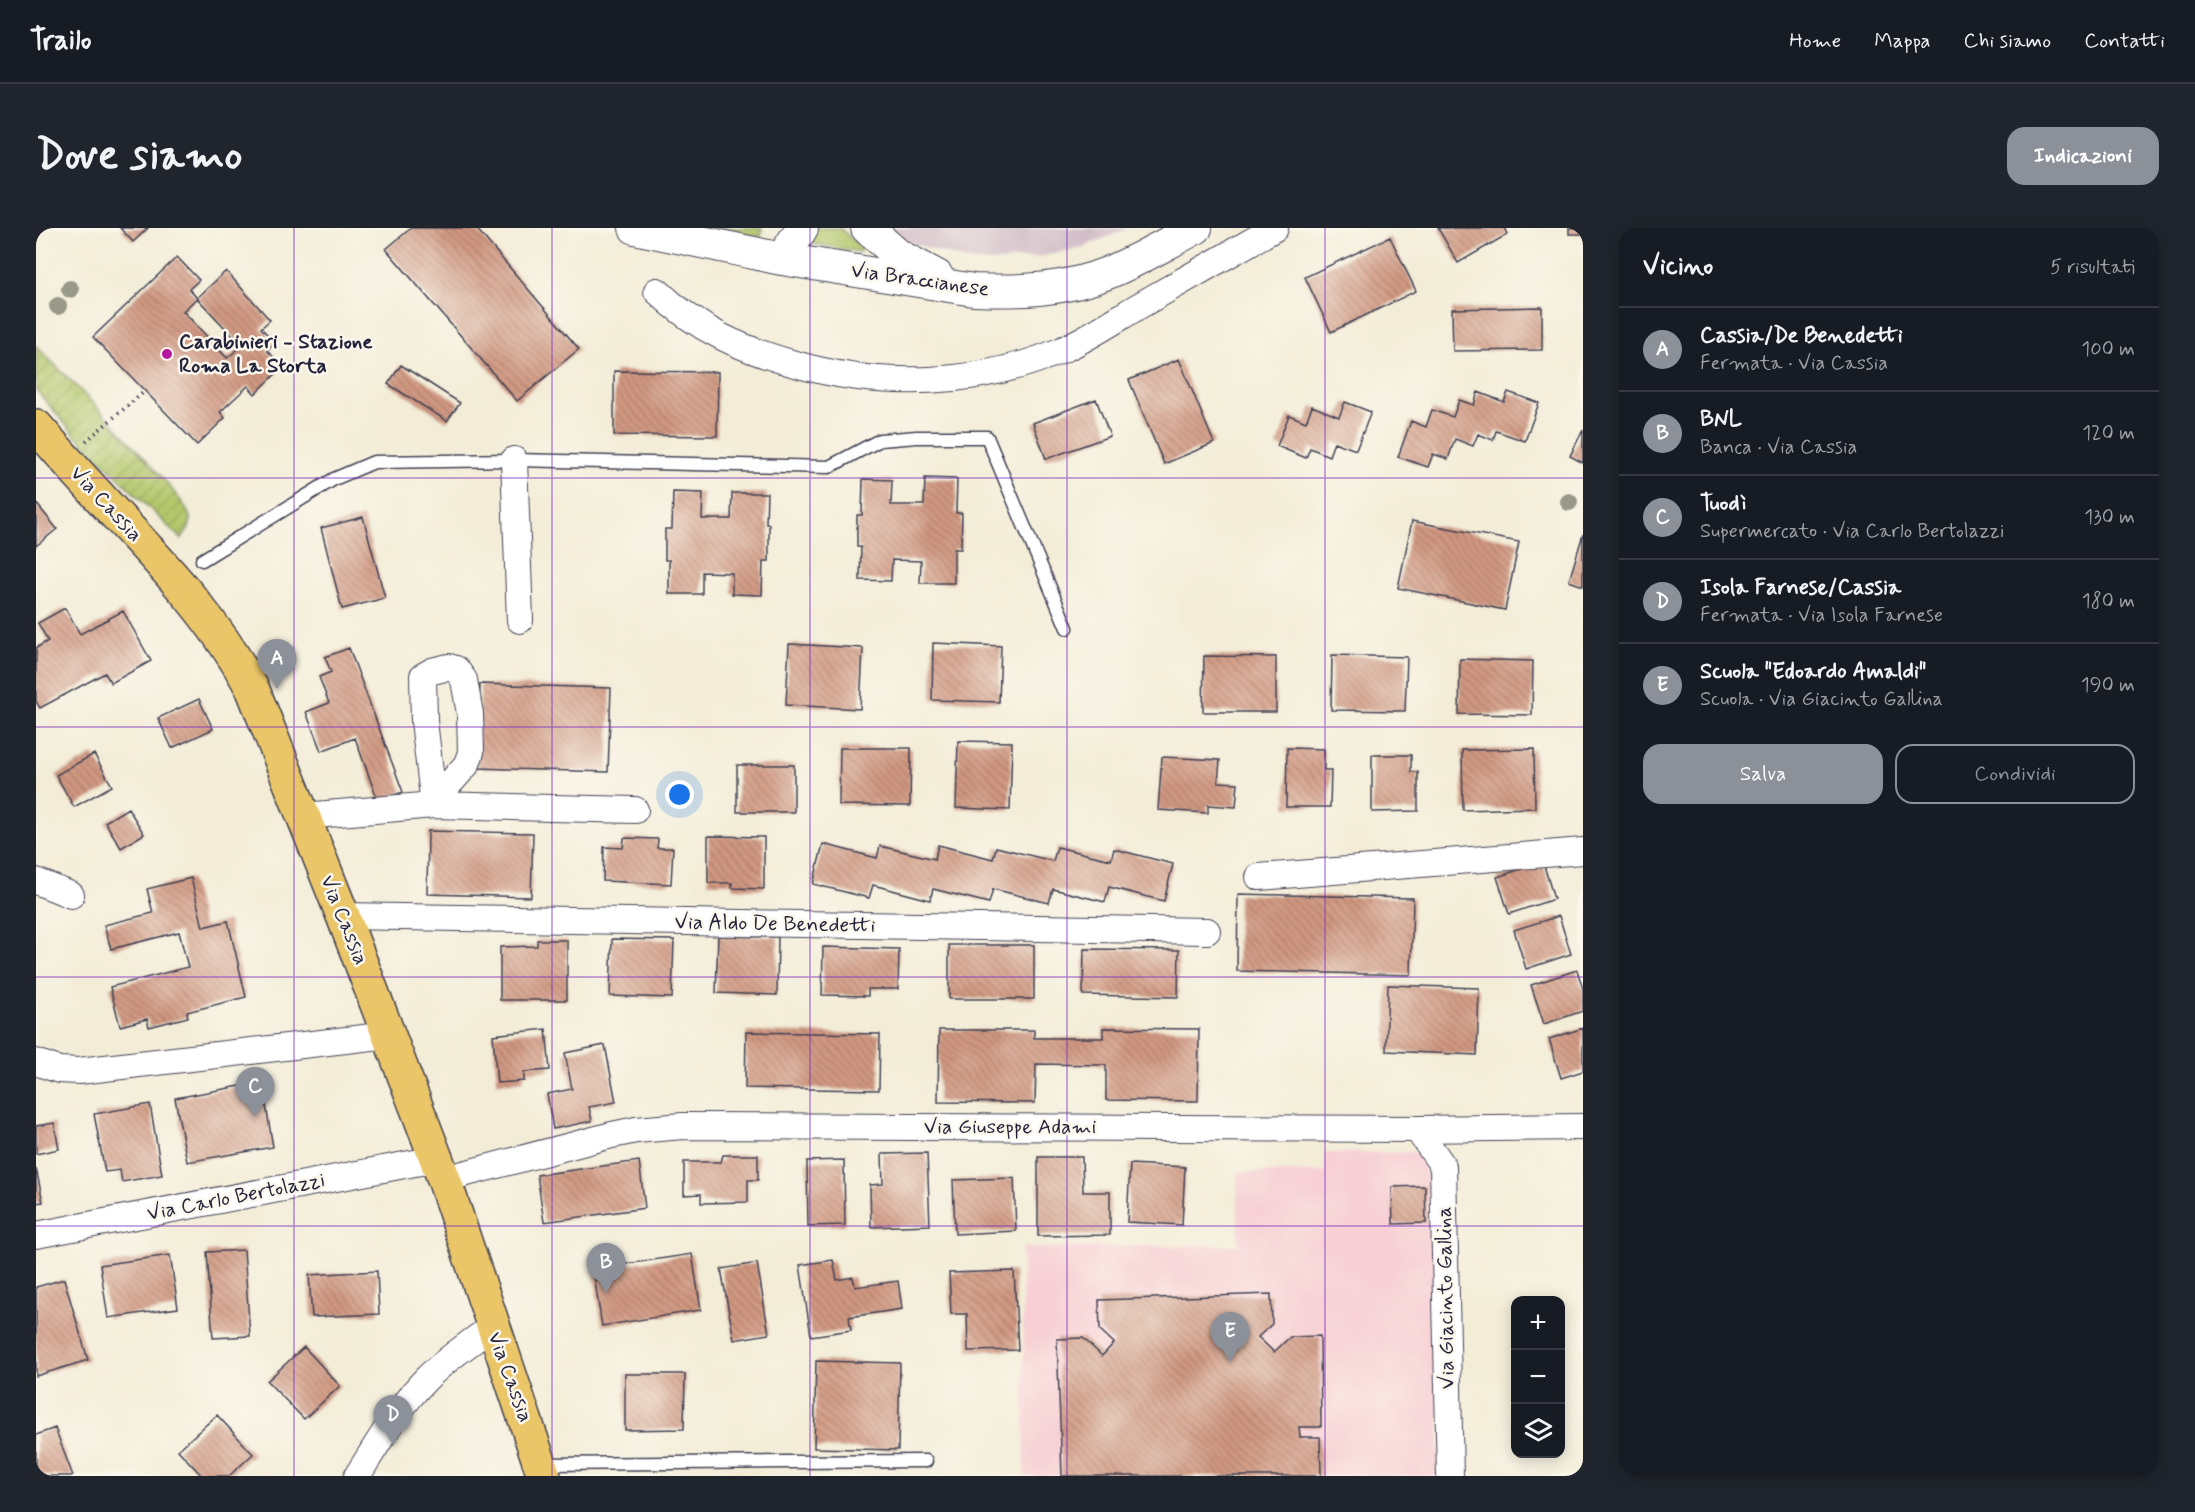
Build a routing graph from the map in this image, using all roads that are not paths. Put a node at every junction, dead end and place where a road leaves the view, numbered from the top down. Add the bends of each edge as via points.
1 (635, 228) edge
2 (776, 228) edge
3 (802, 228) edge
4 (867, 228) edge
5 (1196, 228) edge
6 (1275, 228) edge
7 (782, 259) junction
8 (974, 290) junction
9 (657, 291) dead end
10 (36, 426) edge
11 (514, 460) junction
12 (202, 560) dead end
13 (520, 620) dead end
14 (1067, 628) dead end
15 (635, 810) dead end
16 (303, 816) junction
17 (1583, 851) edge
18 (1259, 877) dead end
19 (36, 881) edge
20 (71, 896) dead end
21 (344, 916) junction
22 (1207, 931) dead end
23 (389, 1035) junction
24 (36, 1062) edge
25 (1583, 1128) edge
26 (1417, 1129) junction
27 (440, 1169) junction
28 (36, 1236) edge
29 (492, 1327) junction
30 (926, 1461) dead end
31 (542, 1470) edge
32 (357, 1476) edge
33 (1450, 1476) edge

1 - 7 street, Via Braccianese
2 - 7 street
3 - 7 street
4 - 8 street via 898,255
5 - 8 street, Via Braccianese via 1092,279 1030,290
6 - 9 street via 1063,349 1006,368 961,377 873,380 791,363 710,332
7 - 8 street, Via Braccianese
10 - 16 main road, Via Cassia via 171,574 239,664 265,717
11 - 12 lane via 375,462 334,478
11 - 13 street
11 - 14 lane via 830,467 880,440 987,437
15 - 16 street via 434,805
16 - 21 main road, Via Cassia
17 - 18 street
19 - 20 street
21 - 22 street, Via Aldo De Benedetti
21 - 23 main road, Via Cassia
23 - 24 street via 80,1071 59,1070
23 - 27 main road, Via Cassia
25 - 26 street, Via Giuseppe Adami
26 - 27 street, Via Giuseppe Adami via 683,1126 612,1135
26 - 33 street, Via Giacinto Gallina via 1443,1166
27 - 28 street, Via Carlo Bertolazzi
27 - 29 main road, Via Cassia
29 - 31 main road, Via Cassia
29 - 32 street via 444,1363 412,1394
30 - 31 lane

